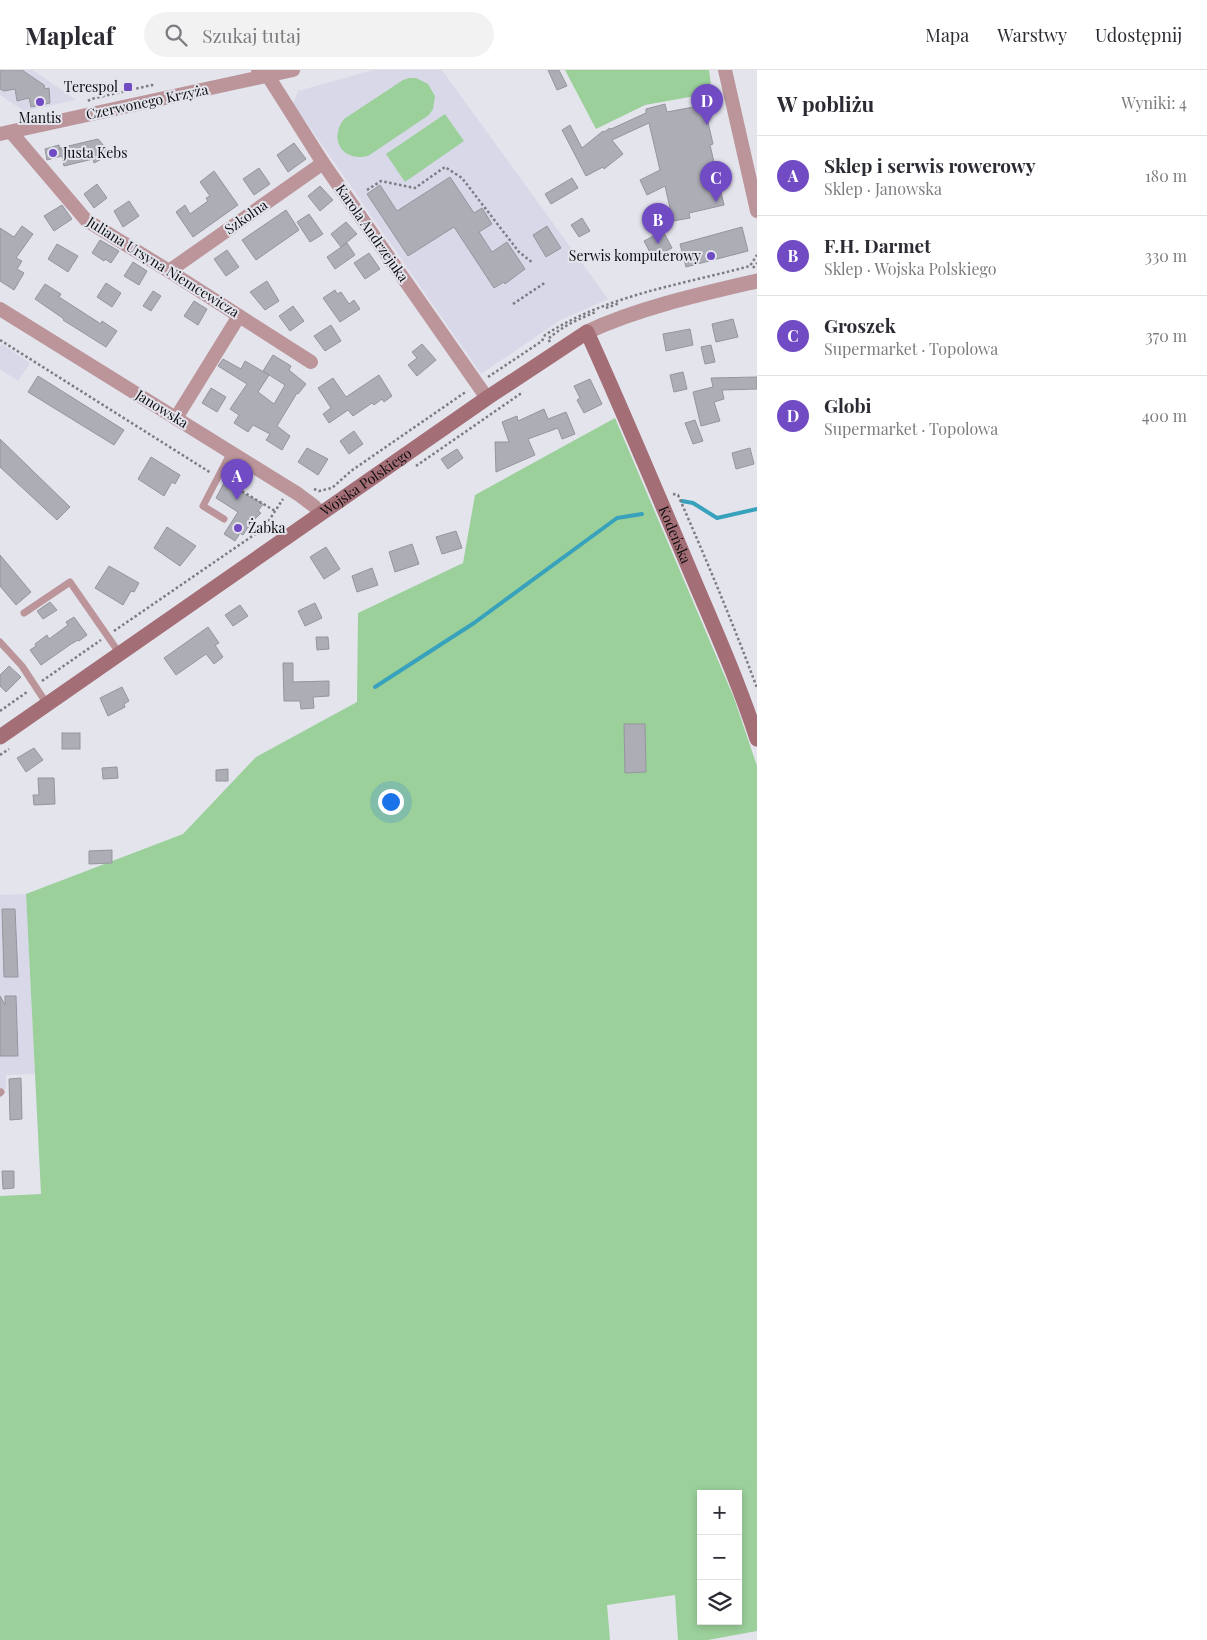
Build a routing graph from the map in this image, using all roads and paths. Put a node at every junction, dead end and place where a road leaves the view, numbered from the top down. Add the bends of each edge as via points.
1 (293, 70) edge
2 (724, 70) edge
3 (263, 73) edge
4 (5, 133) edge
5 (323, 163) junction
6 (367, 190) dead end
7 (757, 211) edge
8 (533, 263) dead end
9 (169, 271) junction
10 (757, 281) edge
11 (546, 282) dead end
12 (513, 304) dead end
13 (0, 310) edge
14 (239, 316) junction
15 (587, 332) junction
16 (0, 340) edge
17 (311, 362) dead end
18 (486, 398) junction
19 (176, 418) junction
20 (231, 452) junction
21 (217, 477) junction
22 (308, 487) dead end
23 (332, 488) dead end
24 (290, 489) junction
25 (656, 489) junction
26 (275, 510) junction
27 (320, 513) junction
28 (224, 519) dead end
29 (24, 613) dead end
30 (107, 636) junction
31 (0, 642) edge
32 (120, 654) junction
33 (35, 686) junction
34 (757, 688) edge
35 (46, 704) junction
36 (0, 711) edge
37 (0, 737) edge
38 (757, 739) edge

1 - 3 street, Czerwonego Krzyża
2 - 7 street
3 - 4 street, Czerwonego Krzyża
3 - 5 street, Karola Andrzejuka
4 - 9 street, Juliana Ursyna Niemcewicza via 86,220
5 - 9 street, Szkolna
5 - 18 street, Karola Andrzejuka
6 - 8 path via 381,181 415,188 445,167 462,178 519,252
9 - 14 street, Juliana Ursyna Niemcewicza
10 - 15 street, Wojska Polskiego via 612,320
11 - 12 path
13 - 19 street, Janowska
14 - 17 street, Juliana Ursyna Niemcewicza
14 - 19 street
15 - 18 main road, Wojska Polskiego
15 - 25 main road, Kodeńska
16 - 21 path
18 - 27 main road, Wojska Polskiego
19 - 20 street, Janowska
20 - 21 lane
20 - 24 street, Janowska
21 - 26 path
21 - 28 lane via 203,506
22 - 23 path via 319,491
24 - 26 path
24 - 27 street, Janowska
25 - 34 path via 678,495
25 - 38 main road, Kodeńska via 736,679
26 - 30 path via 264,528
27 - 32 main road, Wojska Polskiego
29 - 30 lane via 70,582
30 - 32 lane
30 - 33 path
31 - 33 lane
32 - 35 main road, Wojska Polskiego
33 - 35 lane
33 - 36 path
35 - 37 main road, Wojska Polskiego

